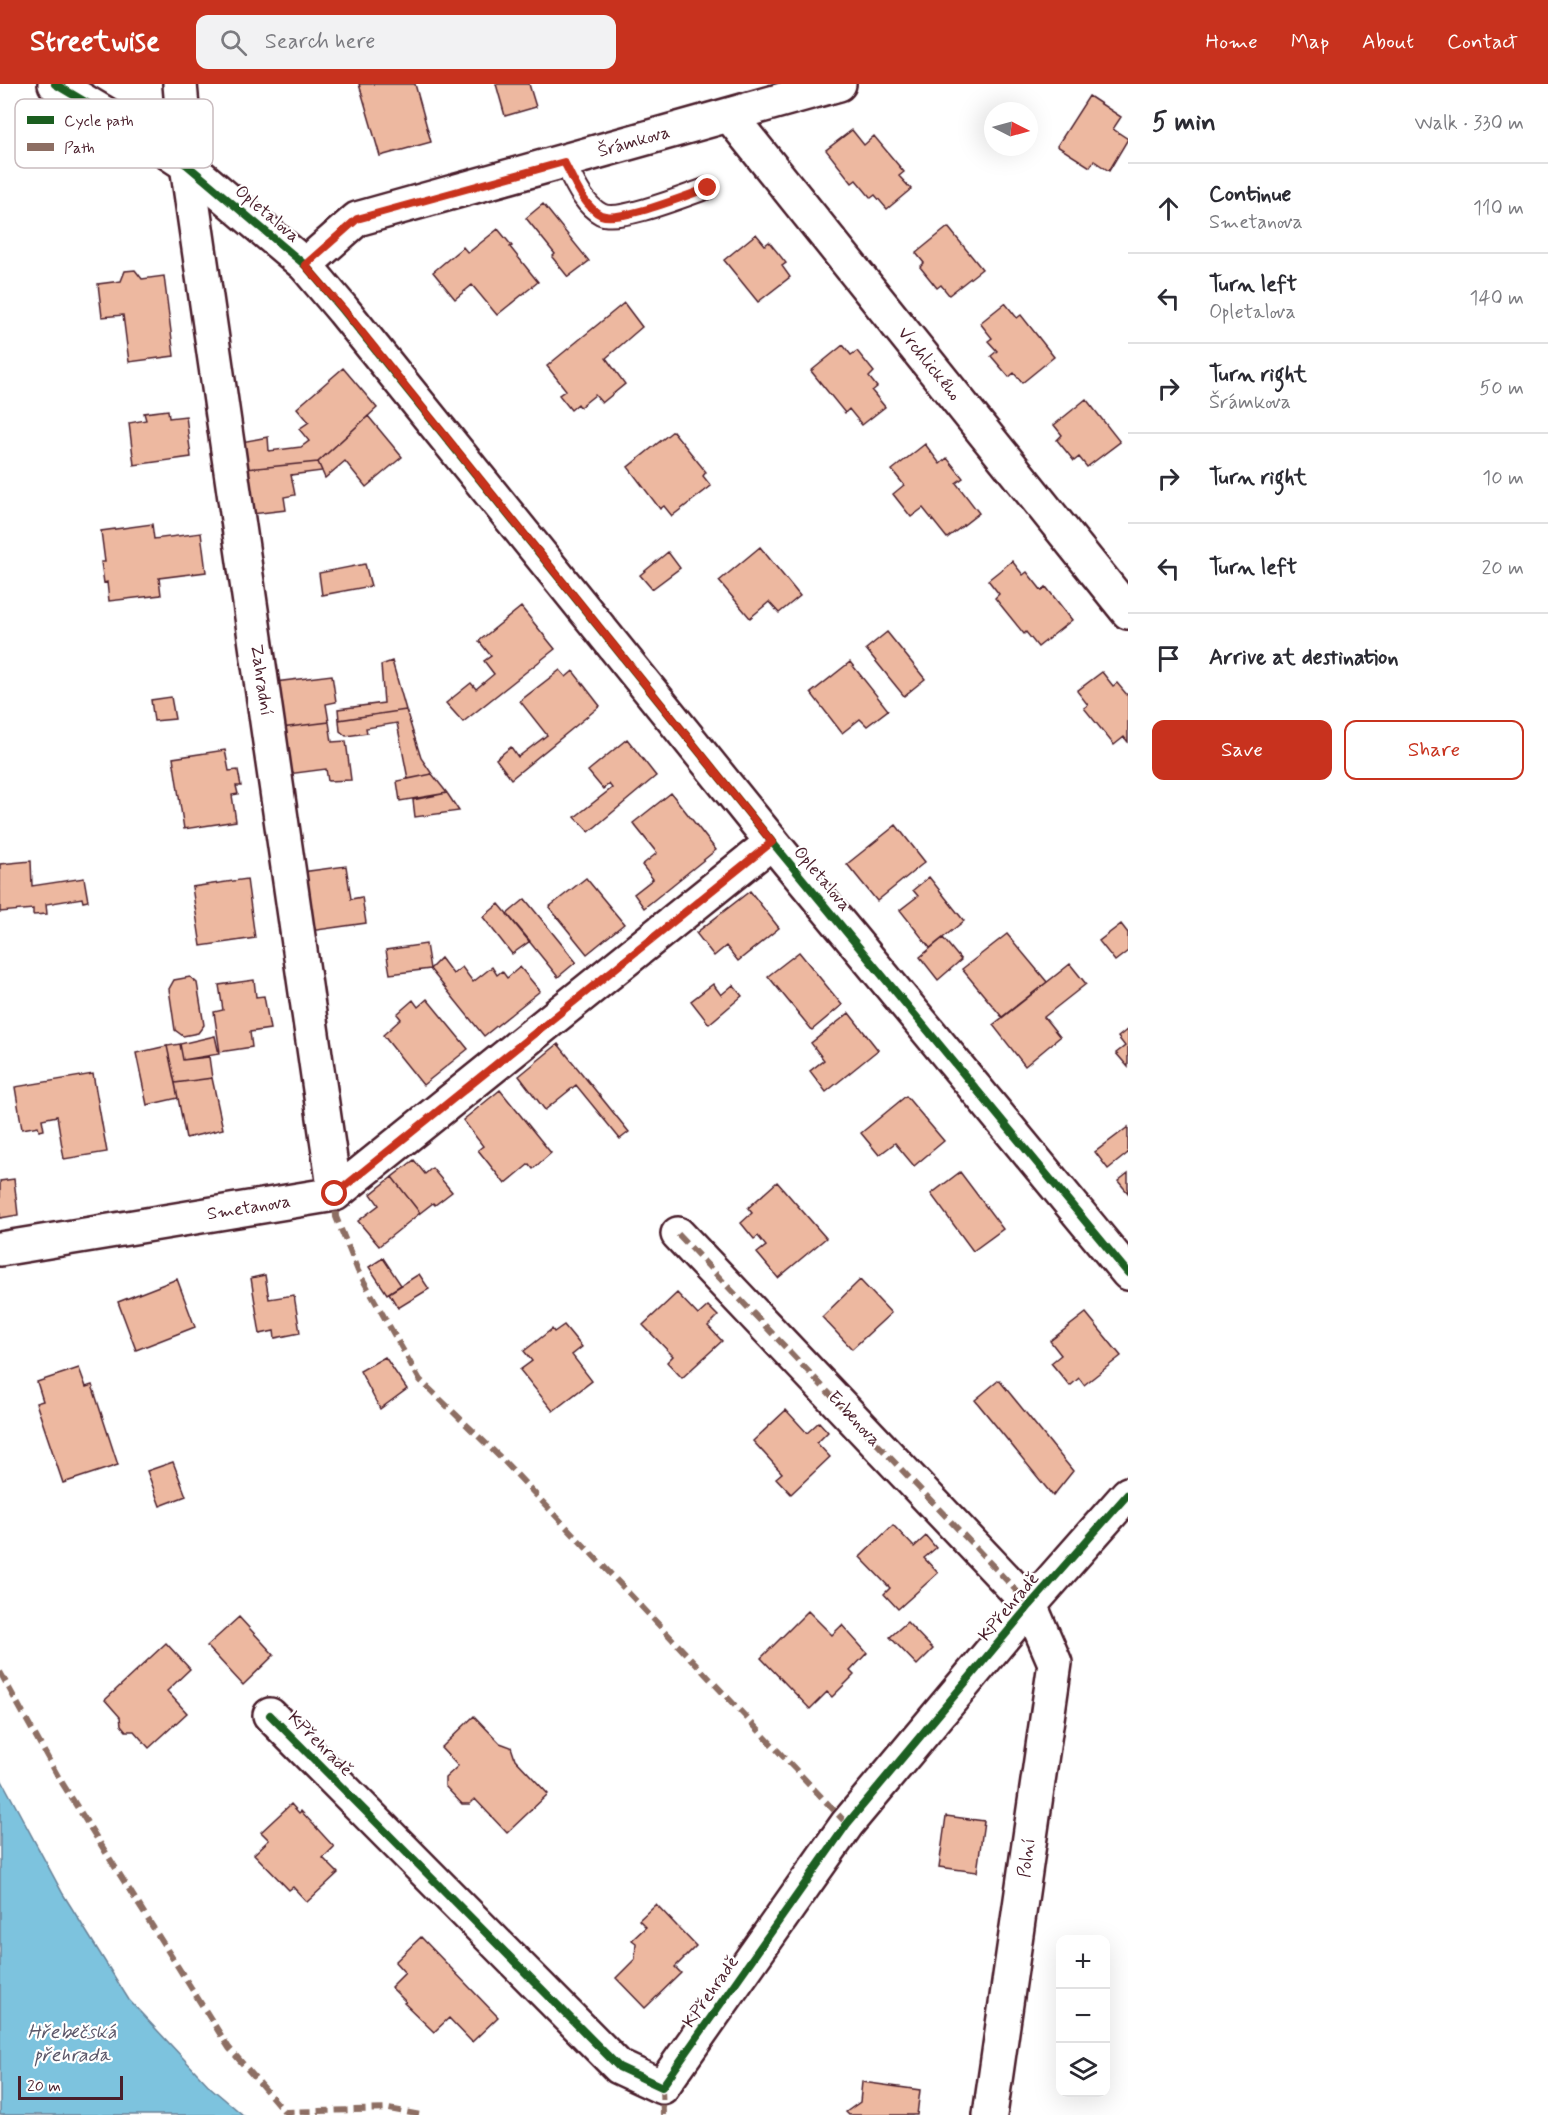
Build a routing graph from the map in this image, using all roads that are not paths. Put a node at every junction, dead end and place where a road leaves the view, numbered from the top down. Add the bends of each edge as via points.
1 (55, 84) edge
2 (180, 84) edge
3 (839, 84) edge
4 (80, 99) edge
5 (181, 99) edge
6 (730, 116) junction
7 (564, 162) junction
8 (187, 168) edge
9 (191, 168) edge
10 (708, 188) dead end
11 (305, 265) junction
12 (1128, 612) edge
13 (772, 842) junction
14 (335, 1194) junction
15 (678, 1234) dead end
16 (0, 1249) edge
17 (1128, 1274) edge
18 (1128, 1494) edge
19 (1030, 1605) junction
20 (270, 1715) dead end
21 (990, 2115) edge

1 - 4 street, Opletalova
2 - 5 street, Zahradní
3 - 6 street, Šrámkova
6 - 7 street, Šrámkova
6 - 12 street, Vrchlického
7 - 10 lane via 586,202 610,217 625,216
7 - 11 street, Šrámkova via 357,219
8 - 14 street, Zahradní
9 - 11 street, Opletalova
11 - 13 street, Opletalova
13 - 14 street, Smetanova
13 - 17 street, Opletalova
14 - 16 street, Smetanova
15 - 19 street, Erbenova
18 - 19 street, KPřehradě
19 - 20 street, KPřehradě via 847,1824 662,2087 619,2067
19 - 21 street, Polní via 1055,1663

